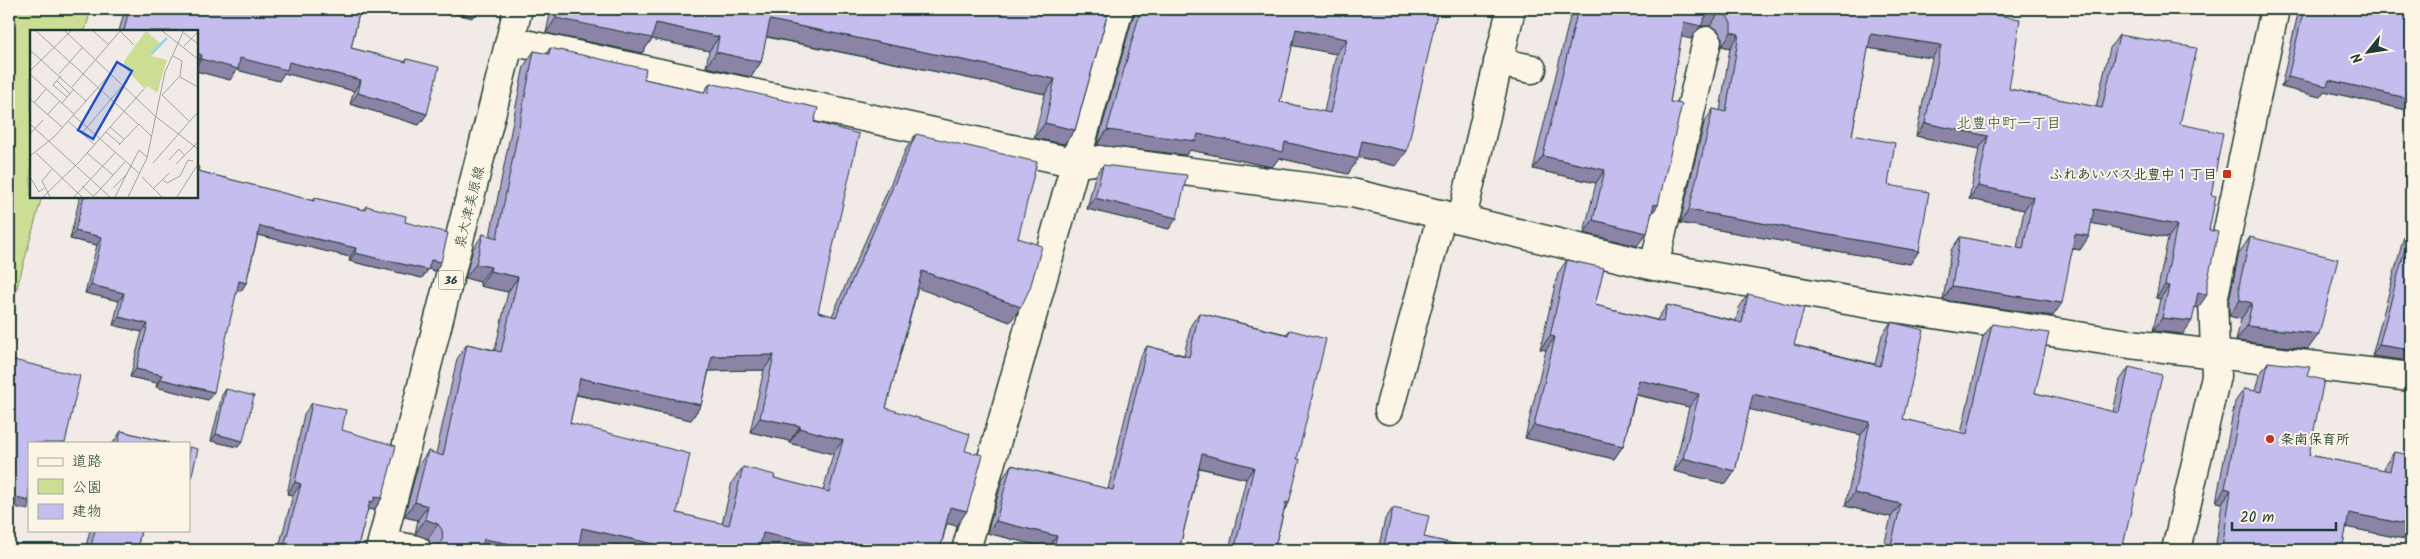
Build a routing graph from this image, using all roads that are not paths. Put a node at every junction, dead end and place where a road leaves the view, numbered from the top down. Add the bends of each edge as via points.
1 (518, 9) edge
2 (1120, 9) edge
3 (1510, 9) edge
4 (2275, 9) edge
5 (510, 41) junction
6 (1707, 41) dead end
7 (1498, 62) junction
8 (1532, 69) dead end
9 (1077, 163) junction
10 (1452, 216) junction
11 (1654, 266) junction
12 (2216, 354) junction
13 (2411, 377) edge
14 (1389, 410) dead end
15 (381, 547) edge
16 (417, 550) edge
17 (966, 550) edge
18 (2176, 550) edge

1 - 5 street, 泉大津美原線 / 36
2 - 9 street
3 - 7 street
4 - 12 street via 2213,300
5 - 9 street
5 - 15 street, 泉大津美原線 / 36
6 - 11 street
7 - 8 street
7 - 10 street
9 - 10 street via 1101,160 1342,191
9 - 17 street
10 - 11 street
10 - 14 street
11 - 12 street via 1869,304
12 - 13 street
12 - 18 street via 2216,376
15 - 16 street

